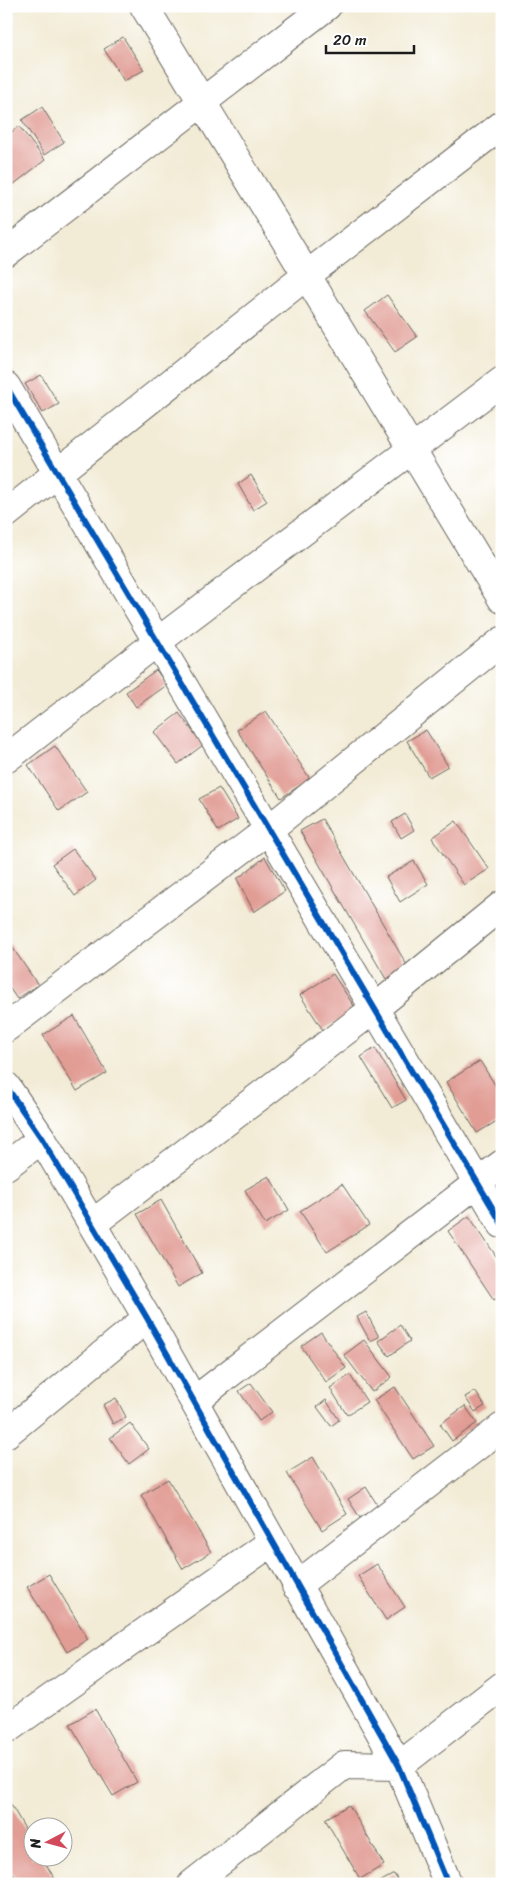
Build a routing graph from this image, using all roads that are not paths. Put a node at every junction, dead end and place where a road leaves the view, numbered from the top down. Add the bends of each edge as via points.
1 (144, 6) edge
2 (328, 6) edge
3 (202, 101) junction
4 (502, 125) edge
5 (6, 253) edge
6 (306, 275) junction
7 (502, 381) edge
8 (6, 386) edge
9 (412, 450) junction
10 (58, 473) junction
11 (6, 514) edge
12 (502, 598) edge
13 (502, 641) edge
14 (158, 642) junction
15 (6, 759) edge
16 (268, 830) junction
17 (502, 905) edge
18 (374, 1009) junction
19 (6, 1028) edge
20 (6, 1086) edge
21 (42, 1139) junction
22 (502, 1164) edge
23 (6, 1166) edge
24 (477, 1183) junction
25 (92, 1224) junction
26 (502, 1224) edge
27 (147, 1318) junction
28 (194, 1402) junction
29 (502, 1427) edge
30 (6, 1434) edge
31 (272, 1542) junction
32 (296, 1586) junction
33 (502, 1686) edge
34 (6, 1730) edge
35 (399, 1766) junction
36 (192, 1884) edge
37 (448, 1884) edge

1 - 3 street
2 - 3 street
3 - 5 street
3 - 6 street
4 - 6 street
6 - 9 street
6 - 10 street
7 - 9 street
8 - 10 street
9 - 12 street
9 - 14 street
10 - 11 street
10 - 14 street
13 - 16 street
14 - 15 street
14 - 16 street
16 - 18 street
16 - 19 street
17 - 18 street
18 - 24 street
18 - 25 street
20 - 21 street
21 - 23 street
21 - 25 street
22 - 24 street
24 - 26 street
24 - 28 street
25 - 27 street
27 - 28 street
27 - 30 street
28 - 31 street
29 - 32 street
31 - 32 street
31 - 34 street
32 - 35 street
33 - 35 street
35 - 36 street via 344,1766
35 - 37 street

